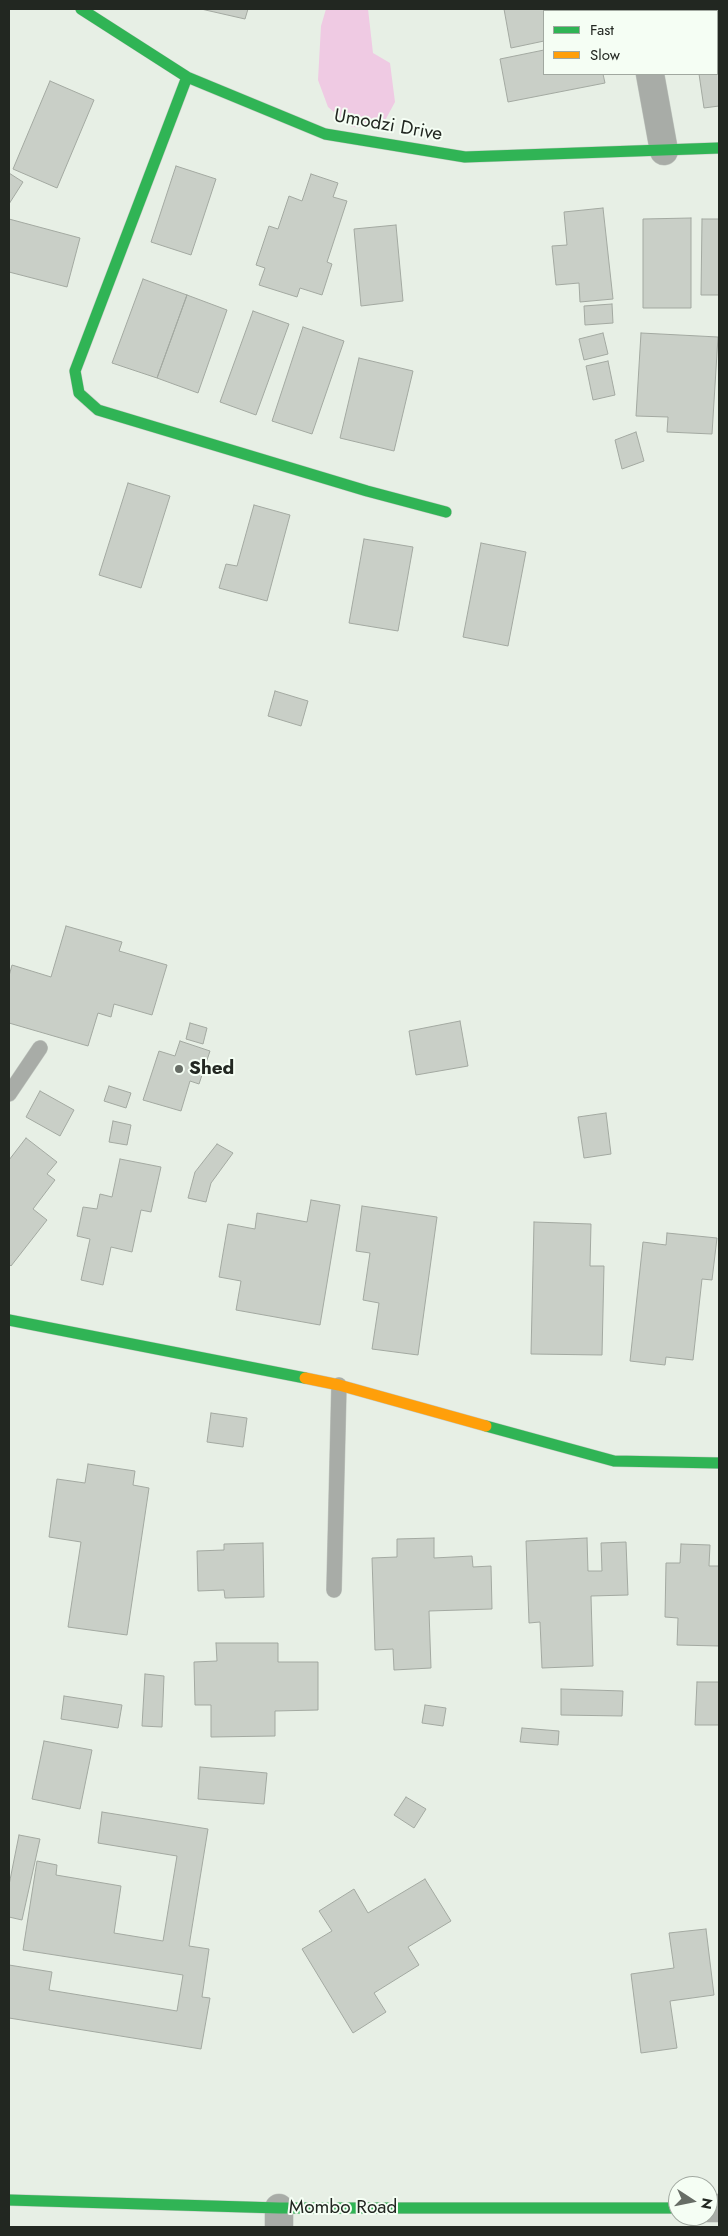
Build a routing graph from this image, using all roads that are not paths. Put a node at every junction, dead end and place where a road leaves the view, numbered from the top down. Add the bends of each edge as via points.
1 (88, 11) edge
2 (650, 75) edge
3 (186, 77) junction
4 (719, 148) edge
5 (664, 151) junction
6 (446, 512) dead end
7 (40, 1048) dead end
8 (9, 1094) edge
9 (9, 1320) edge
10 (339, 1385) junction
11 (719, 1463) edge
12 (334, 1590) dead end
13 (9, 2200) edge
14 (668, 2208) edge
15 (279, 2218) edge

1 - 3 street, Umodzi Drive
2 - 5 street
3 - 5 street, Umodzi Drive via 325,134 465,157
3 - 6 street via 74,371 79,393 98,410
4 - 5 street, Umodzi Drive
7 - 8 lane
9 - 10 street
10 - 11 street via 614,1461
10 - 12 lane
13 - 15 street, Mombo Road
14 - 15 street, Mombo Road

